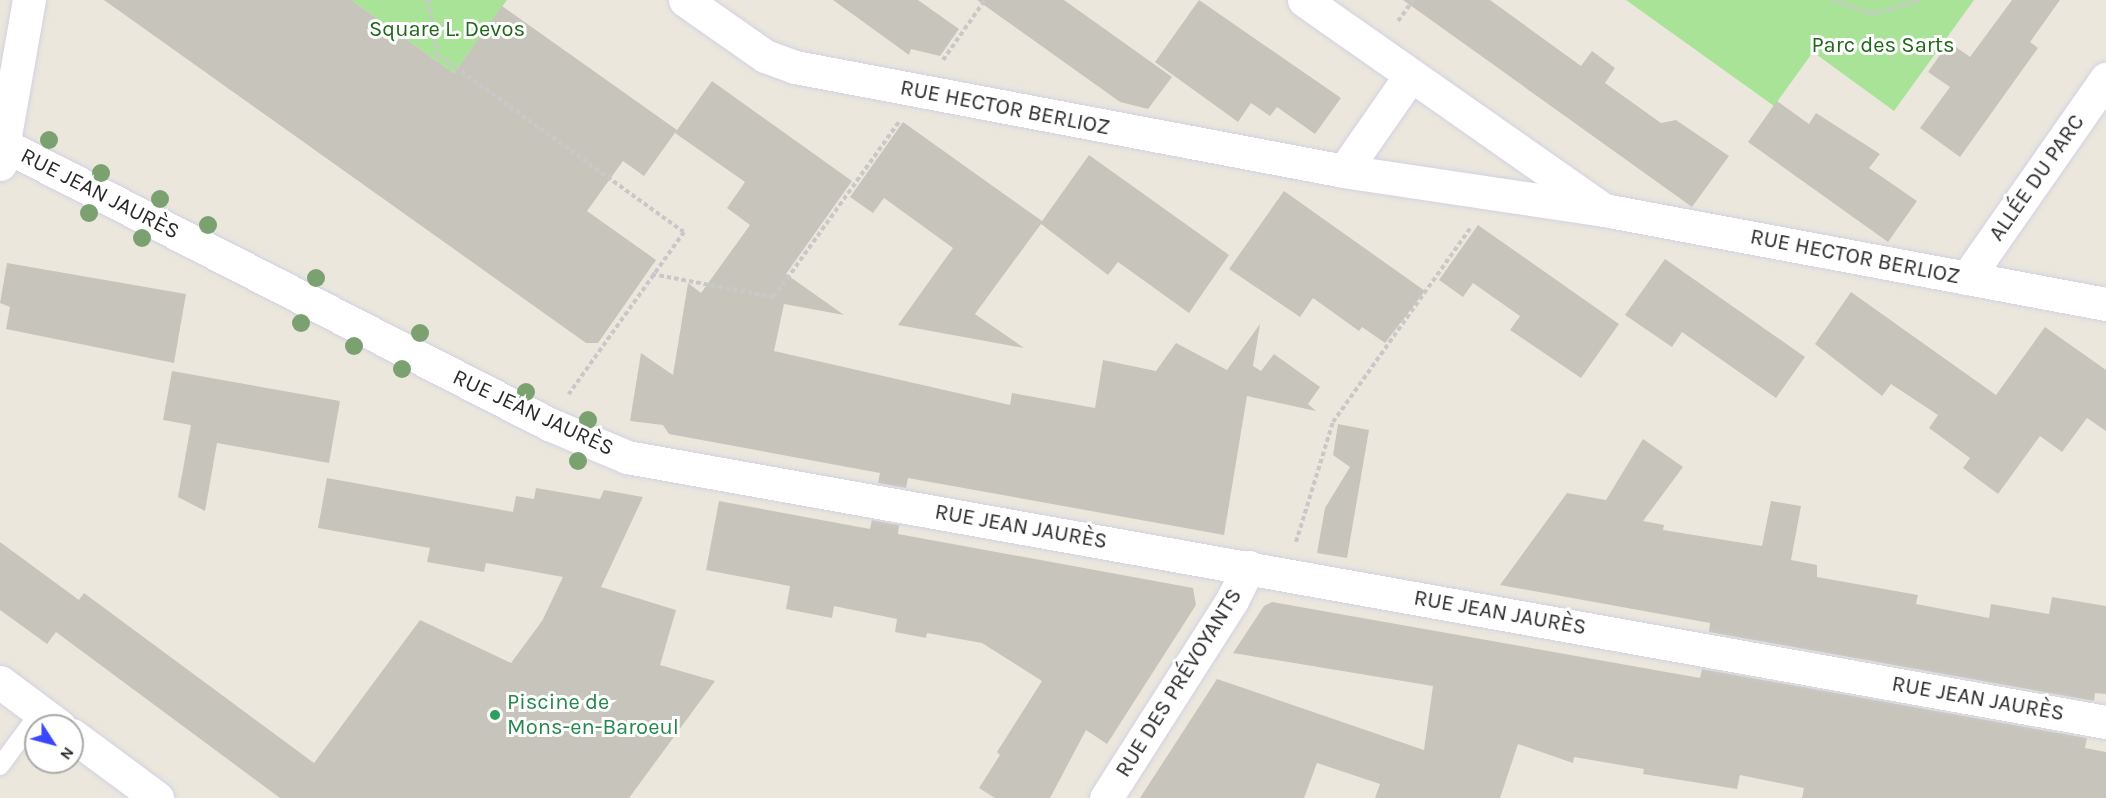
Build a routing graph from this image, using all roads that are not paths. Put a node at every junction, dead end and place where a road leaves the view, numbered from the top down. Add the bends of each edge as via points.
1 (29, 0) edge
2 (685, 0) edge
3 (1304, 0) edge
4 (1410, 76) junction
5 (2106, 79) edge
6 (1, 151) edge
7 (1344, 171) junction
8 (1604, 210) junction
9 (1967, 278) junction
10 (2106, 304) edge
11 (1249, 567) junction
12 (0, 682) edge
13 (43, 714) edge
14 (2106, 722) edge
15 (24, 743) edge
16 (84, 744) edge
17 (0, 766) edge
18 (157, 798) edge
19 (1106, 798) edge

1 - 6 street
2 - 7 street, RUE HECTOR BERLIOZ via 780,63
3 - 4 street, RUE HECTOR BERLIOZ
4 - 7 street
4 - 8 street, RUE HECTOR BERLIOZ
5 - 9 street, ALLÉE DU PARC
6 - 11 street, RUE JEAN JAURÈS via 603,449 636,459
7 - 8 street, RUE HECTOR BERLIOZ
8 - 9 street, RUE HECTOR BERLIOZ
9 - 10 street, RUE HECTOR BERLIOZ
11 - 14 street, RUE JEAN JAURÈS
11 - 19 street, RUE DES PRÉVOYANTS
12 - 13 street
15 - 17 lane
16 - 18 street

